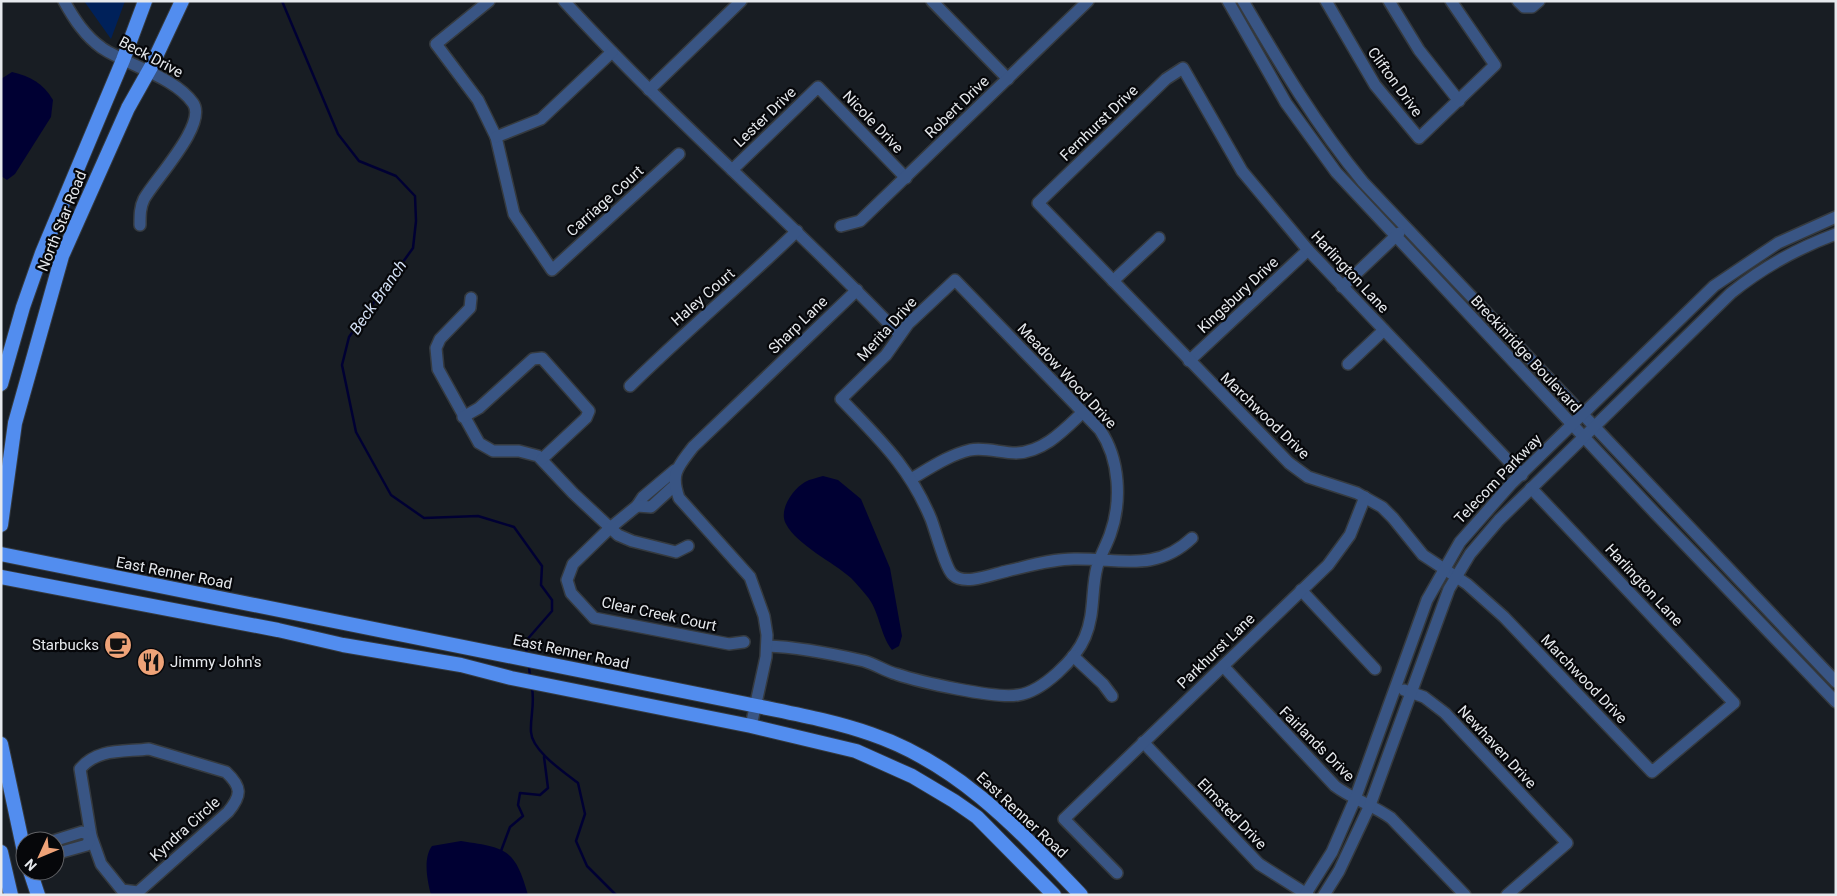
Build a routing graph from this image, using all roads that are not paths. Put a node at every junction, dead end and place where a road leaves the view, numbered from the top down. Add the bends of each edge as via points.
1 (64, 1) edge
2 (145, 1) edge
3 (182, 1) edge
4 (489, 1) edge
5 (564, 1) edge
6 (740, 1) edge
7 (932, 1) edge
8 (1088, 1) edge
9 (1243, 1) edge
10 (1326, 1) edge
11 (1389, 1) edge
12 (1451, 1) edge
13 (1518, 1) edge
14 (1539, 1) edge
15 (1230, 2) edge
16 (612, 52) junction
17 (124, 60) junction
18 (1183, 68) joint
19 (148, 73) junction
20 (1008, 79) junction
21 (818, 87) joint
22 (649, 90) junction
23 (1459, 101) junction
24 (496, 137) junction
25 (679, 154) dead end
26 (732, 170) junction
27 (906, 178) junction
28 (1038, 203) joint
29 (1836, 217) edge
30 (140, 225) dead end
31 (841, 226) dead end
32 (1405, 227) junction
33 (797, 231) junction
34 (1836, 234) edge
35 (1395, 237) junction
36 (1158, 238) dead end
37 (1308, 250) junction
38 (1733, 272) junction
39 (955, 280) joint
40 (1112, 281) junction
41 (1743, 283) junction
42 (1342, 287) junction
43 (857, 290) junction
44 (471, 298) dead end
45 (1384, 330) junction
46 (900, 335) junction
47 (1189, 361) junction
48 (1348, 364) dead end
49 (1, 384) edge
50 (630, 386) dead end
51 (1083, 412) junction
52 (1582, 414) junction
53 (463, 417) junction
54 (1572, 424) junction
55 (1594, 426) junction
56 (1583, 436) junction
57 (542, 459) junction
58 (675, 470) junction
59 (1522, 475) junction
60 (911, 479) junction
61 (675, 485) junction
62 (1531, 488) junction
63 (1365, 497) junction
64 (637, 506) junction
65 (1, 525) edge
66 (610, 528) junction
67 (1192, 538) dead end
68 (688, 546) dead end
69 (1, 554) edge
70 (1099, 560) junction
71 (1726, 565) junction
72 (569, 570) joint
73 (1443, 570) junction
74 (1715, 575) junction
75 (1, 577) edge
76 (1456, 577) junction
77 (1301, 590) junction
78 (210, 598) junction
79 (206, 616) junction
80 (744, 642) dead end
81 (466, 646) junction
82 (767, 646) junction
83 (1073, 656) junction
84 (461, 665) junction
85 (1223, 666) junction
86 (1375, 670) dead end
87 (1836, 682) edge
88 (1395, 687) junction
89 (1411, 692) junction
90 (1112, 696) dead end
91 (1836, 702) edge
92 (1734, 703) joint
93 (757, 706) junction
94 (751, 726) junction
95 (1143, 742) junction
96 (1, 744) edge
97 (1355, 799) junction
98 (1370, 805) junction
99 (19, 831) edge
100 (91, 836) junction
101 (65, 837) edge
102 (65, 851) edge
103 (15, 858) edge
104 (2, 860) edge
105 (1116, 873) dead end
106 (33, 881) edge
107 (1306, 894) edge
108 (11, 895) edge
109 (38, 895) edge
110 (1054, 895) edge
111 (1081, 895) edge
112 (1324, 895) edge
113 (1465, 895) edge
114 (1507, 895) edge

1 - 17 street, Beck Drive via 84,33 101,48
2 - 17 main road, North Star Road
3 - 19 main road, North Star Road
4 - 24 street via 436,44 478,100
5 - 16 street
6 - 22 street
7 - 20 street
8 - 20 street, Robert Drive
9 - 32 street, Breckinridge Boulevard via 1297,94 1338,152
10 - 23 street, Clifton Drive via 1375,85 1419,138
11 - 23 street via 1419,50
12 - 23 street, Clifton Drive via 1496,65
13 - 14 street via 1524,7 1532,7
15 - 35 street, Breckinridge Boulevard via 1286,103 1318,150
16 - 22 street
16 - 24 street via 541,118
17 - 19 street, Beck Drive
17 - 49 main road, North Star Road via 42,253
18 - 28 street, Fernhurst Drive via 1166,79
18 - 37 street, Harlington Lane via 1242,171
19 - 30 street, Beck Drive via 178,88 195,106 196,115 188,138 145,198 140,210
19 - 65 main road, North Star Road via 128,108 62,256 15,423
20 - 27 street, Robert Drive
21 - 26 street, Lester Drive
21 - 27 street, Nicole Drive
22 - 26 street
24 - 25 street, Carriage Court via 514,214 552,270
26 - 33 street
27 - 31 street, Robert Drive via 860,221
28 - 40 street, Marchwood Drive
29 - 38 street, Telecom Parkway via 1778,243
32 - 35 street
32 - 52 street, Breckinridge Boulevard
33 - 43 street
33 - 50 street, Haley Court via 729,296 692,325
34 - 41 street, Telecom Parkway via 1803,247
35 - 42 street
35 - 54 street, Breckinridge Boulevard
36 - 40 street
37 - 42 street, Harlington Lane
37 - 47 street, Kingsbury Drive
38 - 41 street
38 - 52 street, Telecom Parkway via 1714,286
39 - 46 street, Merita Drive
39 - 51 street, Meadow Wood Drive
40 - 47 street, Marchwood Drive
41 - 55 street, Telecom Parkway
42 - 45 street, Harlington Lane
43 - 46 street
43 - 58 street, Sharp Lane via 693,447
44 - 53 street via 470,308 440,339 436,348 438,369
45 - 48 street
45 - 59 street, Harlington Lane
46 - 60 street, Merita Drive via 886,355 841,399 888,448
47 - 63 street, Marchwood Drive via 1296,469 1325,484
51 - 60 street via 1045,444 1016,453 972,449 946,459
51 - 70 street, Meadow Wood Drive via 1106,439 1116,465 1118,482 1113,525
52 - 54 street, Telecom Parkway
52 - 55 street, Breckinridge Boulevard
53 - 57 street via 483,447 498,452 527,452
53 - 57 street via 479,408 533,360 545,360 589,411 586,418
54 - 56 street, Breckinridge Boulevard
54 - 59 street, Telecom Parkway
55 - 56 street, Telecom Parkway
55 - 71 street, Breckinridge Boulevard
56 - 62 street, Telecom Parkway
56 - 74 street, Breckinridge Boulevard
57 - 66 street
58 - 61 street
58 - 64 street, Sharp Lane
59 - 73 street, Telecom Parkway via 1484,513 1460,542
60 - 70 street via 953,576 978,578 1058,560
61 - 64 street via 652,507
61 - 82 street via 680,498 750,577 764,616
62 - 76 street, Telecom Parkway via 1470,554
62 - 92 street, Harlington Lane
63 - 73 street, Marchwood Drive via 1393,518 1414,546
63 - 77 street, Parkhurst Lane via 1359,516 1341,548
64 - 66 street, Sharp Lane
66 - 68 street via 632,541 676,552
66 - 72 street, Sharp Lane
67 - 70 street via 1175,551 1148,561
69 - 78 main road, East Renner Road
70 - 83 street, Meadow Wood Drive via 1091,623
71 - 74 street
71 - 87 street, Breckinridge Boulevard
72 - 80 street, Clear Creek Court via 567,580 571,593 594,618 729,644
73 - 76 street, Marchwood Drive
73 - 88 street, Telecom Parkway via 1421,612
74 - 91 street, Breckinridge Boulevard
75 - 79 main road
76 - 89 street, Telecom Parkway via 1444,599
76 - 92 street, Marchwood Drive via 1478,592 1504,617 1652,772
77 - 85 street, Parkhurst Lane
77 - 86 street
78 - 79 main road
78 - 81 main road, East Renner Road
79 - 84 main road via 343,645
81 - 84 main road
81 - 93 main road, East Renner Road
82 - 83 street, Meadow Wood Drive via 786,646 865,662 906,677 1008,696 1043,685
82 - 93 street
83 - 90 street
84 - 94 main road
85 - 95 street, Parkhurst Lane
85 - 97 street, Fairlands Drive via 1317,769
88 - 89 street, Newhaven Drive
88 - 97 street, Telecom Parkway
89 - 98 street, Telecom Parkway
89 - 114 street, Newhaven Drive via 1445,713 1567,842
93 - 94 street
93 - 111 main road, East Renner Road via 873,734 940,767 963,781 1006,817
94 - 110 main road via 856,751 912,776 977,817
95 - 105 street, Parkhurst Lane via 1064,819
95 - 107 street, Elmsted Drive via 1259,864
96 - 99 main road
97 - 98 street, Fairlands Drive
97 - 107 street, Telecom Parkway via 1332,852
98 - 112 street, Telecom Parkway
98 - 113 street, Fairlands Drive via 1391,818
100 - 100 street, Kyndra Circle via 101,864 122,890 138,892 236,803 239,792 236,781 226,772 149,749 98,754 87,760 80,770
100 - 101 street via 82,832
100 - 102 street via 87,845
103 - 104 main road
104 - 108 main road
106 - 109 main road

